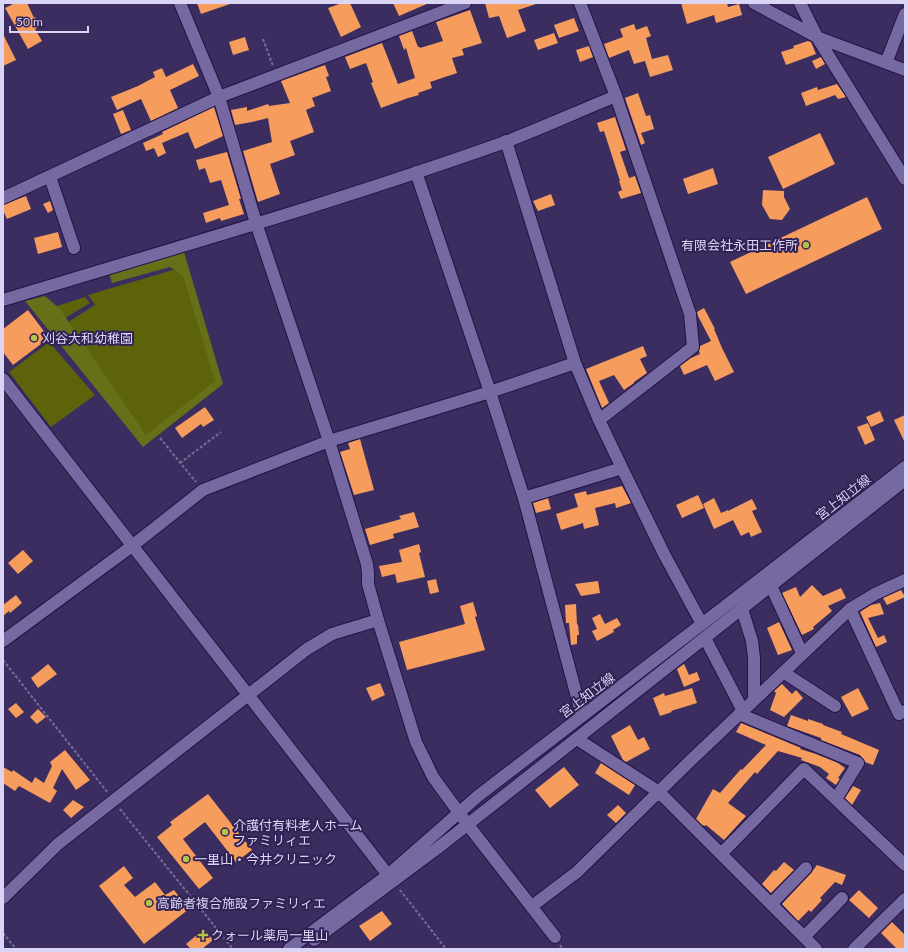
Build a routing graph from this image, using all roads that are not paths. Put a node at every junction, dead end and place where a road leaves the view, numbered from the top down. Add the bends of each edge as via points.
1 (180, 3) edge
2 (464, 3) edge
3 (580, 3) edge
4 (754, 3) edge
5 (800, 3) edge
6 (905, 14) edge
7 (817, 37) junction
8 (886, 63) junction
9 (905, 70) edge
10 (616, 96) junction
11 (219, 97) junction
12 (506, 141) junction
13 (416, 172) junction
14 (50, 177) junction
15 (905, 179) edge
16 (3, 198) edge
17 (256, 223) junction
18 (74, 248) dead end
19 (3, 300) edge
20 (575, 363) junction
21 (3, 379) edge
22 (490, 392) junction
23 (599, 420) junction
24 (329, 441) junction
25 (905, 467) edge
26 (622, 468) junction
27 (905, 480) edge
28 (524, 498) junction
29 (132, 546) junction
30 (905, 580) edge
31 (770, 586) junction
32 (742, 609) junction
33 (850, 609) junction
34 (378, 620) junction
35 (702, 624) junction
36 (705, 638) junction
37 (3, 641) edge
38 (802, 653) junction
39 (783, 672) junction
40 (248, 695) junction
41 (754, 700) junction
42 (835, 706) dead end
43 (905, 711) edge
44 (741, 713) junction
45 (582, 716) junction
46 (577, 739) junction
47 (659, 792) junction
48 (836, 799) junction
49 (460, 812) junction
50 (468, 825) junction
51 (721, 854) junction
52 (905, 865) edge
53 (806, 868) dead end
54 (391, 878) junction
55 (3, 898) edge
56 (842, 898) dead end
57 (905, 899) edge
58 (771, 904) junction
59 (532, 906) junction
60 (555, 937) dead end
61 (804, 937) junction
62 (289, 949) edge
63 (303, 949) edge
64 (816, 949) edge
65 (854, 949) edge

1 - 11 street
2 - 11 street
3 - 10 street
4 - 7 street
5 - 7 street
6 - 8 street
7 - 8 street
7 - 15 street
8 - 9 street
10 - 12 street
10 - 23 street via 690,314 693,347
11 - 14 street
11 - 17 street
12 - 13 street
12 - 20 street
13 - 17 street
13 - 22 street
14 - 16 street
14 - 18 street
17 - 19 street
17 - 24 street
20 - 22 street
20 - 23 street
21 - 29 street
22 - 24 street
22 - 28 street
23 - 26 street
24 - 29 street via 203,490
24 - 34 street via 367,564 368,584
25 - 35 street, 宮上知立線
26 - 28 street
26 - 35 street
27 - 31 street, 宮上知立線
28 - 45 street
29 - 37 street
29 - 40 street
30 - 33 street
31 - 32 street, 宮上知立線
31 - 38 street
32 - 36 street, 宮上知立線
32 - 41 street via 752,641
33 - 38 street
33 - 43 street via 899,714
34 - 40 street via 332,634 307,649
34 - 49 street via 416,742 433,776
35 - 45 street, 宮上知立線
36 - 44 street
36 - 46 street, 宮上知立線
38 - 39 street
39 - 41 street
39 - 42 street
40 - 54 street
40 - 55 street via 58,844
41 - 44 street
44 - 47 street
44 - 48 street via 858,763
45 - 49 street, 宮上知立線
46 - 47 street
46 - 50 street, 宮上知立線
47 - 51 street
47 - 59 street via 577,872
48 - 51 street via 804,769
48 - 52 street
49 - 50 street
49 - 54 street, 宮上知立線
50 - 54 street, 宮上知立線
50 - 59 street
51 - 58 street
53 - 58 street
54 - 62 street, 宮上知立線
54 - 63 street, 宮上知立線
56 - 61 street
57 - 65 street
58 - 61 street
59 - 60 street
61 - 64 street

